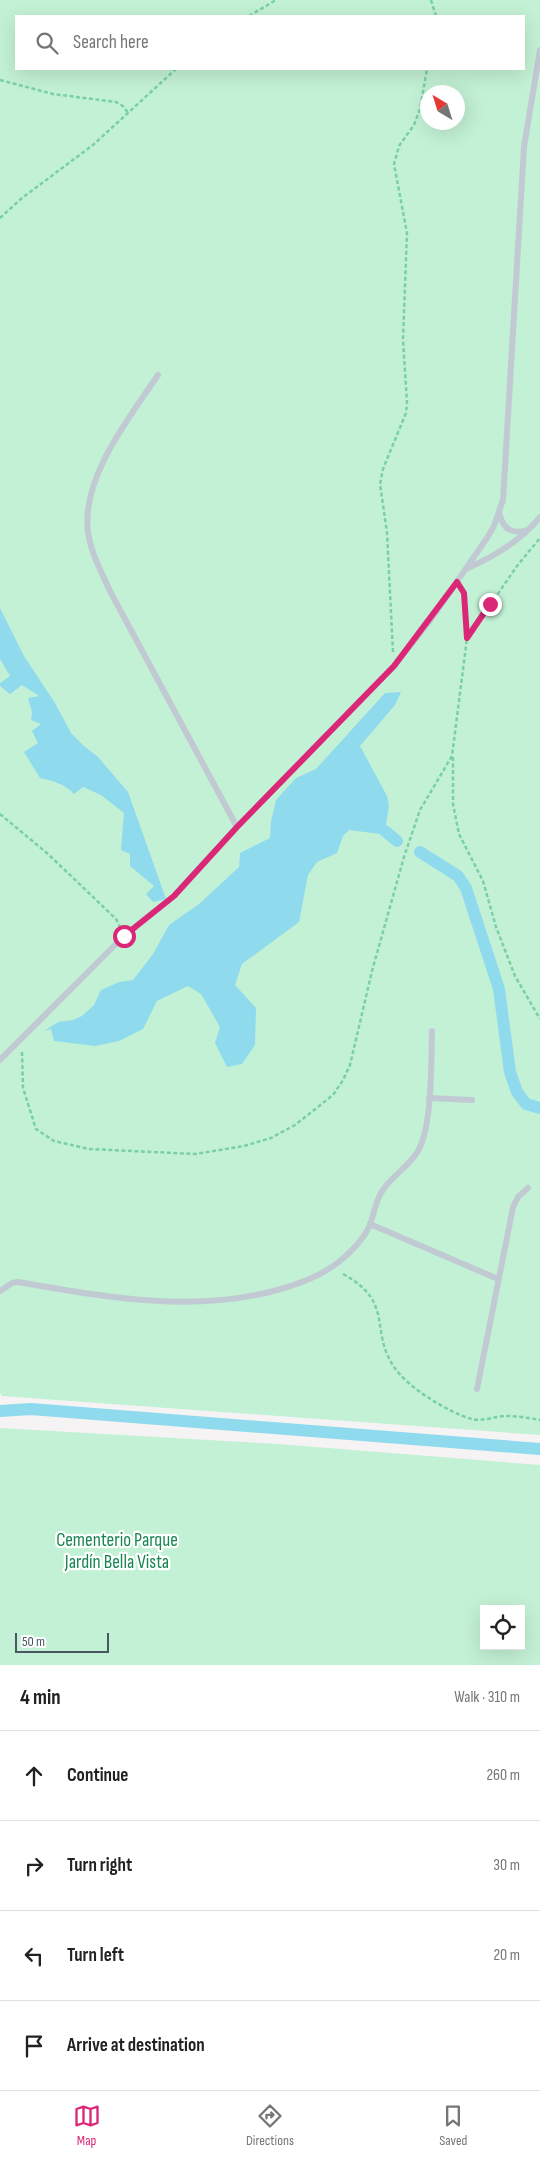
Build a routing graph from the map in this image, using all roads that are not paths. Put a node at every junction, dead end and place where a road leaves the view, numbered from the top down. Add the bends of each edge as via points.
1 (540, 50) edge
2 (158, 375) dead end
3 (499, 514) junction
4 (540, 517) edge
5 (528, 530) junction
6 (465, 570) junction
7 (237, 827) junction
8 (432, 1031) dead end
9 (0, 1060) edge
10 (429, 1098) junction
11 (472, 1100) dead end
12 (528, 1188) dead end
13 (370, 1224) junction
14 (498, 1279) junction
15 (0, 1291) edge
16 (477, 1389) dead end

1 - 3 lane via 524,147 503,500
2 - 7 lane via 97,472 88,531 111,593
3 - 5 lane via 501,522 513,532
3 - 6 lane
4 - 5 lane
5 - 6 lane via 496,554
6 - 7 lane via 394,666
7 - 9 lane via 174,896 124,936
8 - 10 lane
10 - 11 lane
10 - 13 lane via 422,1144 376,1200
12 - 14 lane via 518,1197 514,1207
13 - 14 lane
13 - 15 lane via 354,1248 309,1281 235,1300 160,1301 18,1282
14 - 16 lane

